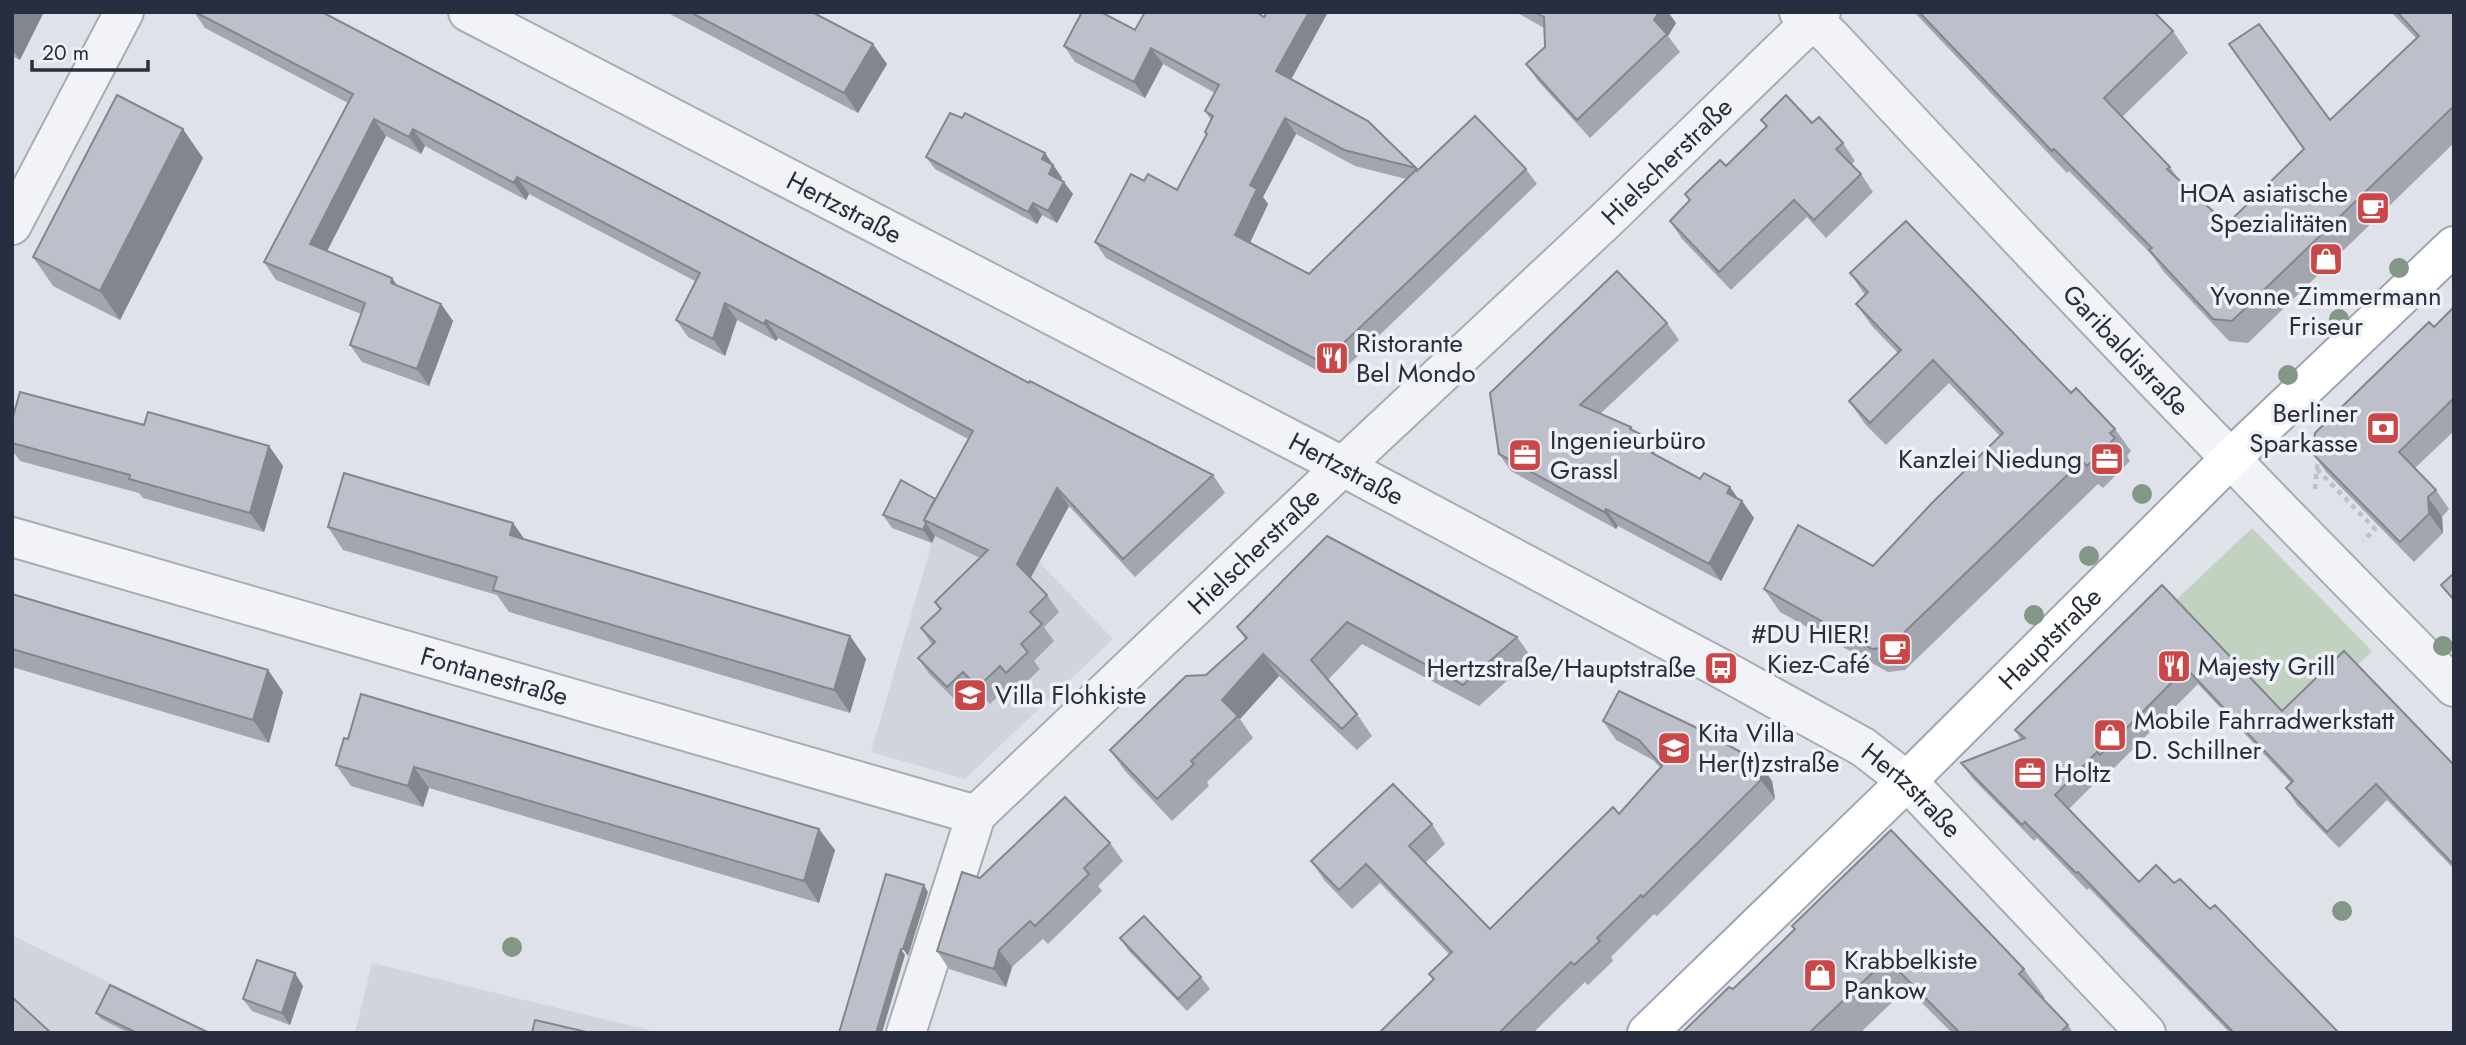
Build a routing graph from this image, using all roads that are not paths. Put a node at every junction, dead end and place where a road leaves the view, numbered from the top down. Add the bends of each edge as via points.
1 (124, 12) edge
2 (468, 12) edge
3 (1811, 15) edge
4 (12, 225) edge
5 (2454, 246) edge
6 (2229, 460) junction
7 (1342, 467) junction
8 (12, 537) edge
9 (2454, 687) edge
10 (1907, 781) junction
11 (976, 815) junction
12 (906, 1033) edge
13 (1647, 1033) edge
14 (2146, 1033) edge

1 - 4 street
2 - 7 street, Hertzstraße
3 - 6 street, Garibaldistraße
3 - 7 street, Hielscherstraße via 1603,223
5 - 6 main road, Hauptstraße
6 - 9 street, Garibaldistraße
6 - 10 main road, Hauptstraße
7 - 10 street, Hertzstraße via 1863,747
7 - 11 street, Hielscherstraße
8 - 11 street, Fontanestraße
10 - 13 main road, Hauptstraße
10 - 14 street, Hertzstraße
11 - 12 street, Hielscherstraße

